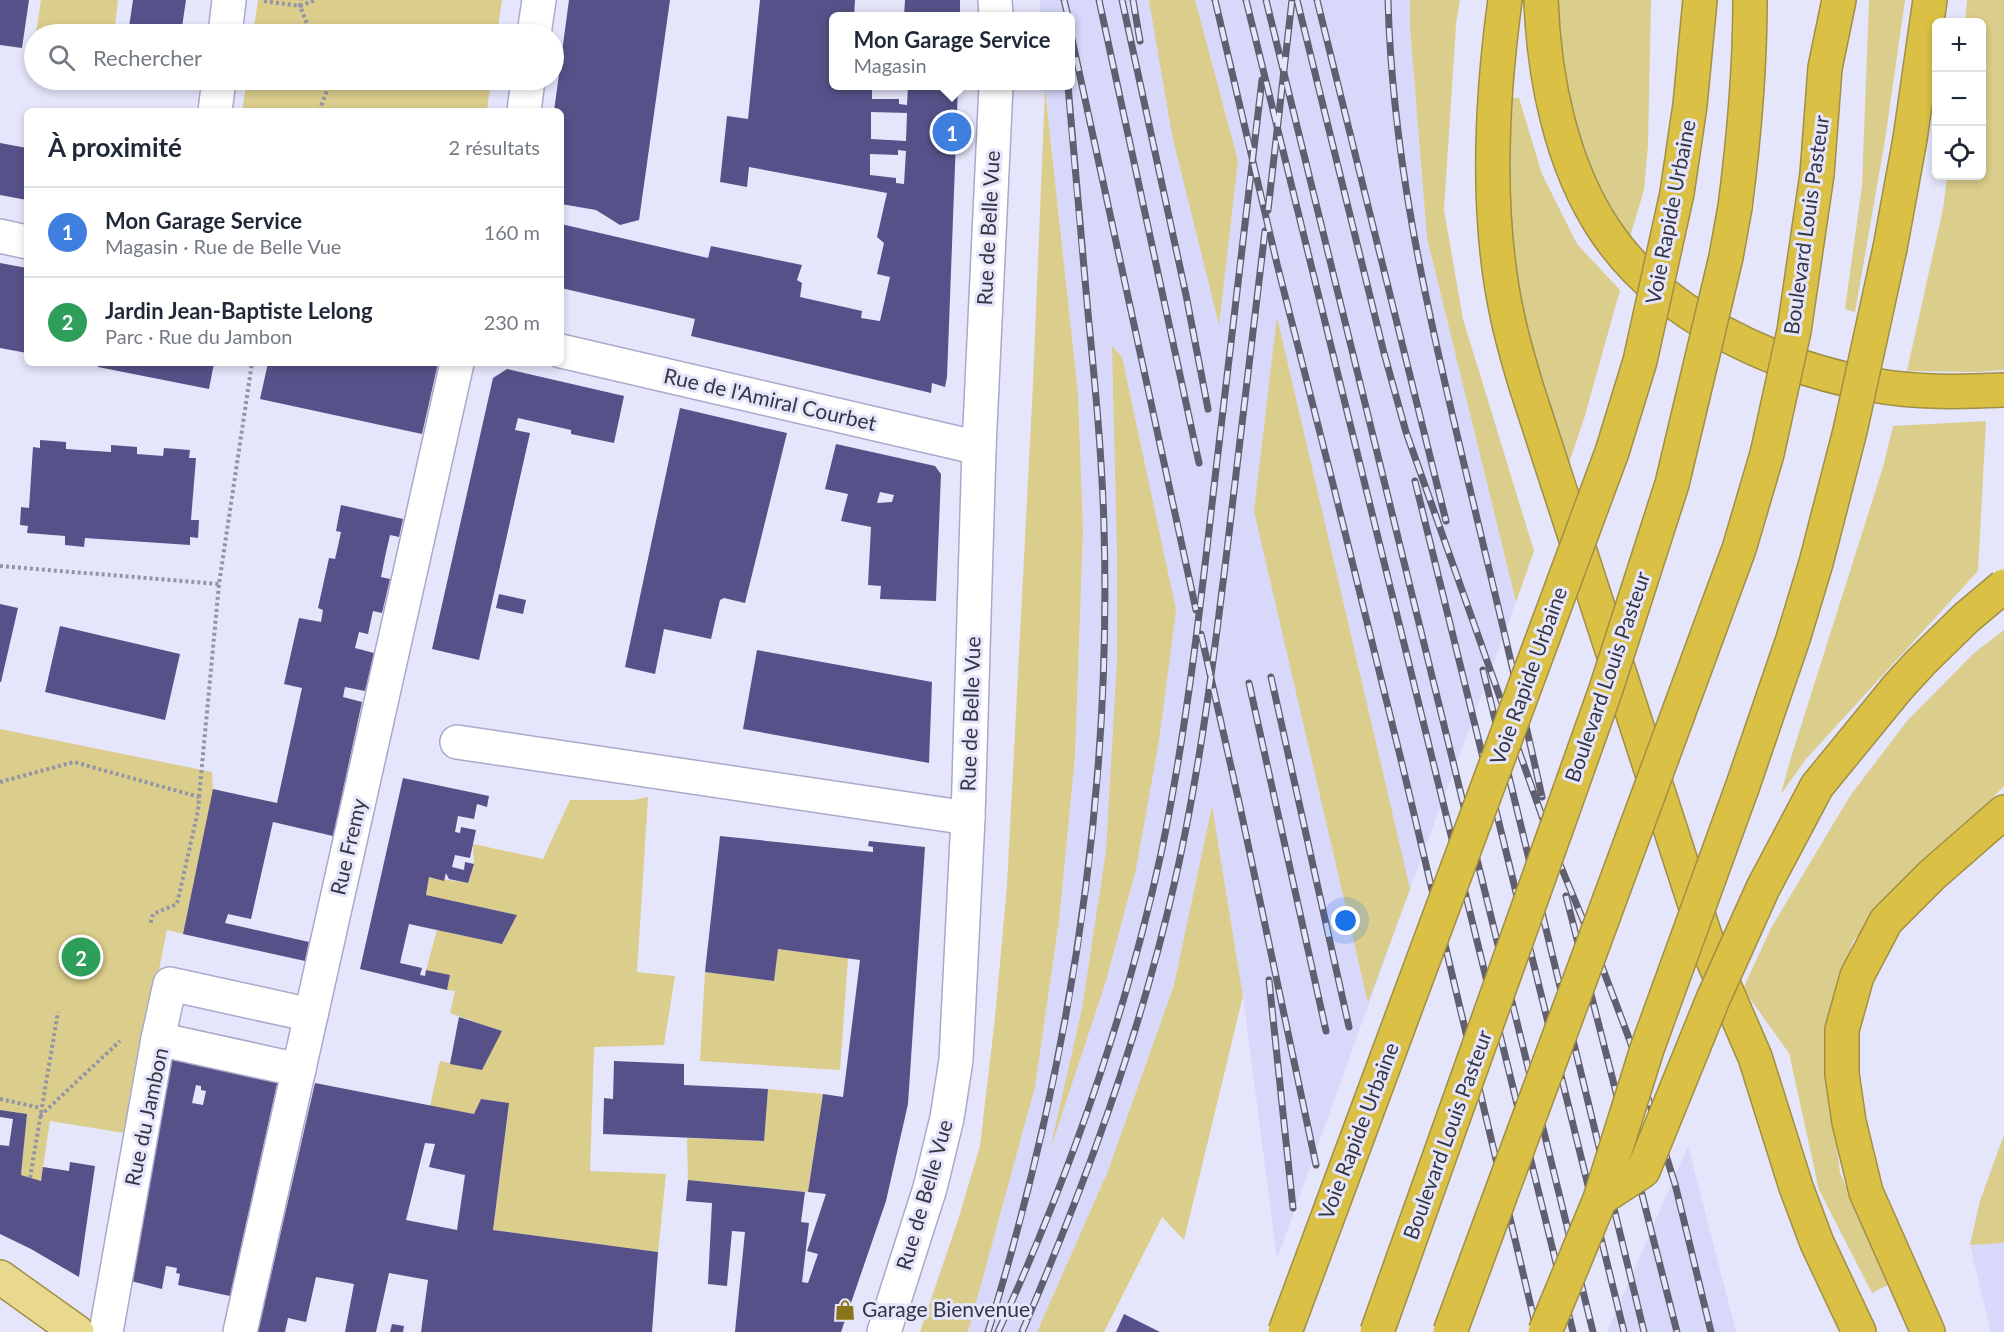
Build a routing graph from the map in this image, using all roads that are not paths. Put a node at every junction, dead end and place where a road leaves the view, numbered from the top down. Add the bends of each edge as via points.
1 (229, 0) edge
2 (539, 0) edge
3 (1505, 0) edge
4 (1541, 0) edge
5 (1700, 0) edge
6 (1750, 0) edge
7 (1819, 0) edge
8 (1839, 0) edge
9 (1930, 0) edge
10 (226, 24) edge
11 (535, 24) edge
12 (1825, 68) junction
13 (218, 90) edge
14 (527, 90) edge
15 (996, 90) edge
16 (215, 108) edge
17 (524, 108) edge
18 (0, 236) edge
19 (24, 241) edge
20 (564, 352) edge
21 (456, 366) edge
22 (2004, 390) edge
23 (979, 448) junction
24 (2004, 586) edge
25 (457, 742) dead end
26 (2004, 812) edge
27 (968, 818) junction
28 (311, 1016) junction
29 (158, 1039) junction
30 (299, 1070) junction
31 (1600, 1199) junction
32 (0, 1277) edge
33 (77, 1332) edge
34 (106, 1332) edge
35 (240, 1332) edge
36 (884, 1332) edge
37 (1285, 1332) edge
38 (1377, 1332) edge
39 (1450, 1332) edge
40 (1545, 1332) edge
41 (1859, 1332) edge
42 (1928, 1332) edge

1 - 10 street
2 - 11 street
3 - 41 highway via 1493,168 1498,256 1516,351 1713,960 1755,1057 1817,1243
4 - 22 highway via 1552,92 1576,176 1605,230 1637,270 1716,329 1801,366 1873,385 1934,392
5 - 37 highway, Voie Rapide Urbaine, bridge via 1677,194 1640,361 1612,452
6 - 38 highway, Boulevard Louis Pasteur, bridge via 1746,105 1735,207 1672,484 1602,701
7 - 12 highway
8 - 12 highway
9 - 31 highway, bridge via 1890,248 1816,563 1747,775 1647,1049
12 - 39 highway, Boulevard Louis Pasteur, bridge via 1817,174 1794,331 1767,454 1739,549
13 - 16 street
14 - 17 street
15 - 23 street, Rue de Belle Vue
18 - 19 street
20 - 23 street, Rue de l'Amiral Courbet
21 - 28 street, Rue Fremy
23 - 27 street, Rue de Belle Vue
24 - 31 highway, bridge via 1921,662 1817,786 1763,888 1643,1171
25 - 27 street
26 - 42 highway via 1886,921 1857,976 1842,1030 1842,1074 1849,1122 1866,1192
27 - 36 street, Rue de Belle Vue via 952,1090 930,1188
28 - 29 street via 163,982
28 - 30 street, Rue Fremy
29 - 30 street, Rue du Jambon
29 - 34 street, Rue du Jambon
30 - 35 street, Rue Fremy
31 - 40 highway, bridge
32 - 33 main road

